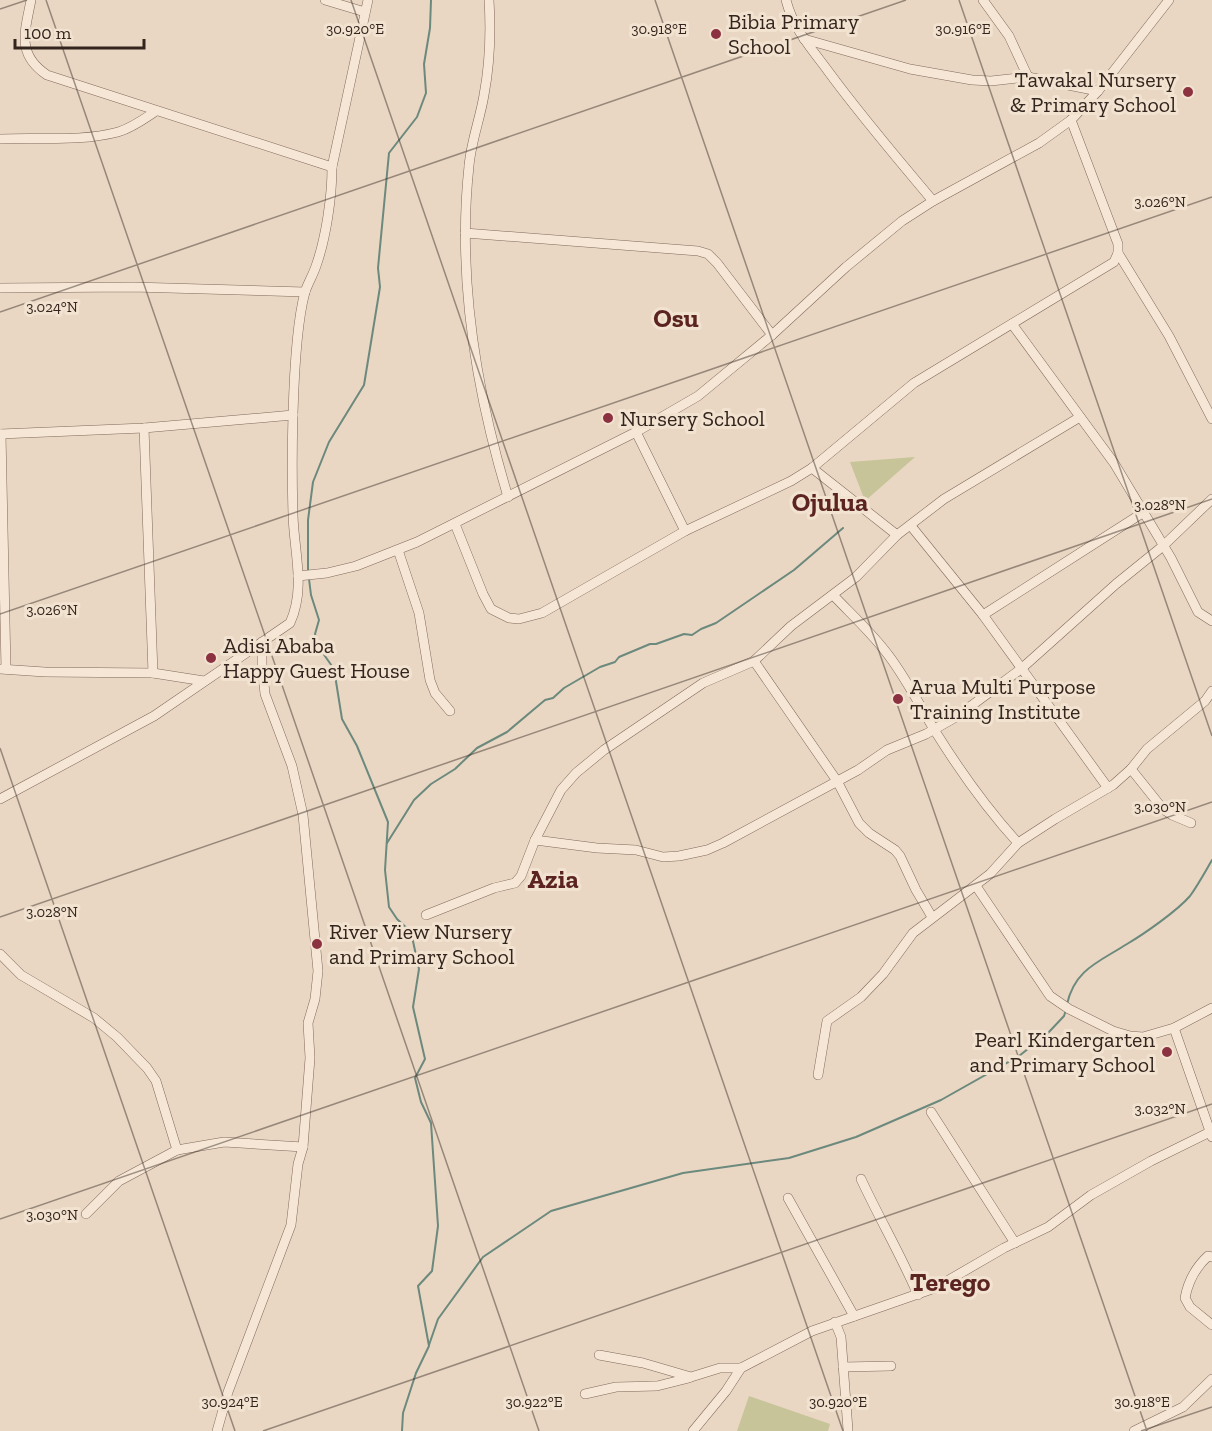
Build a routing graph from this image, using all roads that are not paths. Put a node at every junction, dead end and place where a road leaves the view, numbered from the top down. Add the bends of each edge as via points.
1 (31, 0) edge
2 (326, 0) edge
3 (368, 0) edge
4 (489, 0) edge
5 (786, 0) edge
6 (983, 0) edge
7 (1169, 0) edge
8 (365, 12) junction
9 (804, 39) junction
10 (1028, 77) junction
11 (1098, 91) junction
12 (156, 111) junction
13 (1071, 120) junction
14 (0, 139) edge
15 (332, 167) junction
16 (933, 201) junction
17 (465, 233) junction
18 (1118, 253) junction
19 (0, 288) edge
20 (305, 292) junction
21 (1012, 324) junction
22 (772, 334) junction
23 (293, 415) junction
24 (1080, 417) junction
25 (1212, 419) edge
26 (144, 428) junction
27 (636, 432) junction
28 (0, 434) edge
29 (812, 468) junction
30 (508, 497) junction
31 (1212, 499) edge
32 (1144, 512) junction
33 (455, 524) junction
34 (911, 526) junction
35 (685, 531) junction
36 (897, 535) junction
37 (1163, 546) junction
38 (398, 550) junction
39 (298, 576) junction
40 (833, 595) junction
41 (982, 615) junction
42 (1212, 621) edge
43 (262, 642) junction
44 (754, 661) junction
45 (3, 669) edge
46 (1021, 669) junction
47 (153, 674) junction
48 (204, 681) junction
49 (1212, 691) edge
50 (450, 711) dead end
51 (934, 730) junction
52 (1131, 769) junction
53 (837, 781) junction
54 (1108, 788) junction
55 (0, 799) edge
56 (1191, 823) dead end
57 (536, 840) junction
58 (1018, 843) junction
59 (976, 886) junction
60 (426, 915) dead end
61 (932, 917) junction
62 (0, 954) edge
63 (1212, 1008) edge
64 (1174, 1028) junction
65 (818, 1075) dead end
66 (931, 1112) dead end
67 (1211, 1134) edge
68 (303, 1147) junction
69 (177, 1150) junction
70 (861, 1179) dead end
71 (788, 1198) dead end
72 (87, 1214) dead end
73 (1015, 1243) junction
74 (1212, 1257) edge
75 (918, 1295) junction
76 (854, 1316) junction
77 (835, 1322) junction
78 (1212, 1325) edge
79 (599, 1355) dead end
80 (891, 1366) dead end
81 (843, 1367) junction
82 (741, 1368) junction
83 (691, 1377) junction
84 (1212, 1379) edge
85 (585, 1394) dead end
86 (848, 1430) edge
87 (217, 1431) edge
88 (693, 1431) edge
89 (1134, 1431) edge

1 - 12 street via 25,42 33,66 47,75
2 - 8 street
3 - 8 street
4 - 17 street via 487,75 469,165
5 - 9 street via 790,16
6 - 10 street via 1009,36
7 - 11 street
8 - 15 street
9 - 10 street via 910,69 972,80
9 - 16 street
10 - 11 street
11 - 13 street
12 - 14 street via 137,124 100,135
12 - 15 street
13 - 16 street via 1040,143
13 - 18 street
15 - 20 street via 323,238
16 - 22 street via 846,267
17 - 22 street via 708,254
17 - 30 street via 468,299 487,423
18 - 21 street via 1110,266
18 - 25 street via 1169,336
19 - 20 street
20 - 23 street
21 - 24 street
21 - 29 street via 900,393
22 - 27 street via 698,396
23 - 26 street
23 - 39 street via 293,516
24 - 32 street
24 - 34 street via 944,500
26 - 28 street
26 - 47 street
27 - 30 street
27 - 35 street
28 - 45 street
29 - 35 street
29 - 36 street
30 - 33 street
31 - 37 street
32 - 37 street
32 - 41 street
33 - 35 street via 487,604 499,614 519,619 542,613
33 - 38 street
34 - 36 street
34 - 41 street
36 - 40 street
37 - 42 street via 1198,612
37 - 46 street
38 - 39 street via 356,566
38 - 50 street via 418,613 430,680
39 - 43 street via 299,595 290,623
40 - 44 street
40 - 51 street via 889,655
41 - 46 street
43 - 48 street
43 - 68 street via 267,702 292,766 303,815 318,971 308,1023 310,1058
44 - 53 street
44 - 57 street via 703,683 576,772 561,790
45 - 47 street
46 - 51 street
46 - 54 street
47 - 48 street
48 - 55 street via 154,716
49 - 52 street via 1147,749
51 - 53 street via 886,750
51 - 58 street via 969,783
52 - 54 street
52 - 56 street via 1163,809
53 - 57 street via 723,843 679,856
53 - 61 street via 859,823 900,856
54 - 58 street
57 - 60 street via 515,883
58 - 59 street
59 - 61 street
59 - 64 street via 1050,996 1059,1003 1131,1036 1143,1037
61 - 65 street via 913,933 861,997 827,1021
62 - 69 street via 21,975 94,1017 147,1068 156,1081
63 - 64 street
64 - 67 street
66 - 73 street
67 - 73 street via 1151,1161 1092,1195 1048,1227
68 - 69 street via 224,1142
68 - 87 street via 288,1235
69 - 72 street via 119,1180
70 - 75 street
71 - 76 street
73 - 75 street
74 - 78 street via 1202,1262 1189,1282 1185,1298
75 - 76 street
76 - 77 street
77 - 81 street via 841,1337
77 - 82 street
79 - 83 street
80 - 81 street
81 - 86 street
82 - 83 street via 720,1368
82 - 88 street
83 - 85 street via 657,1386 616,1387
84 - 89 street via 1183,1407

